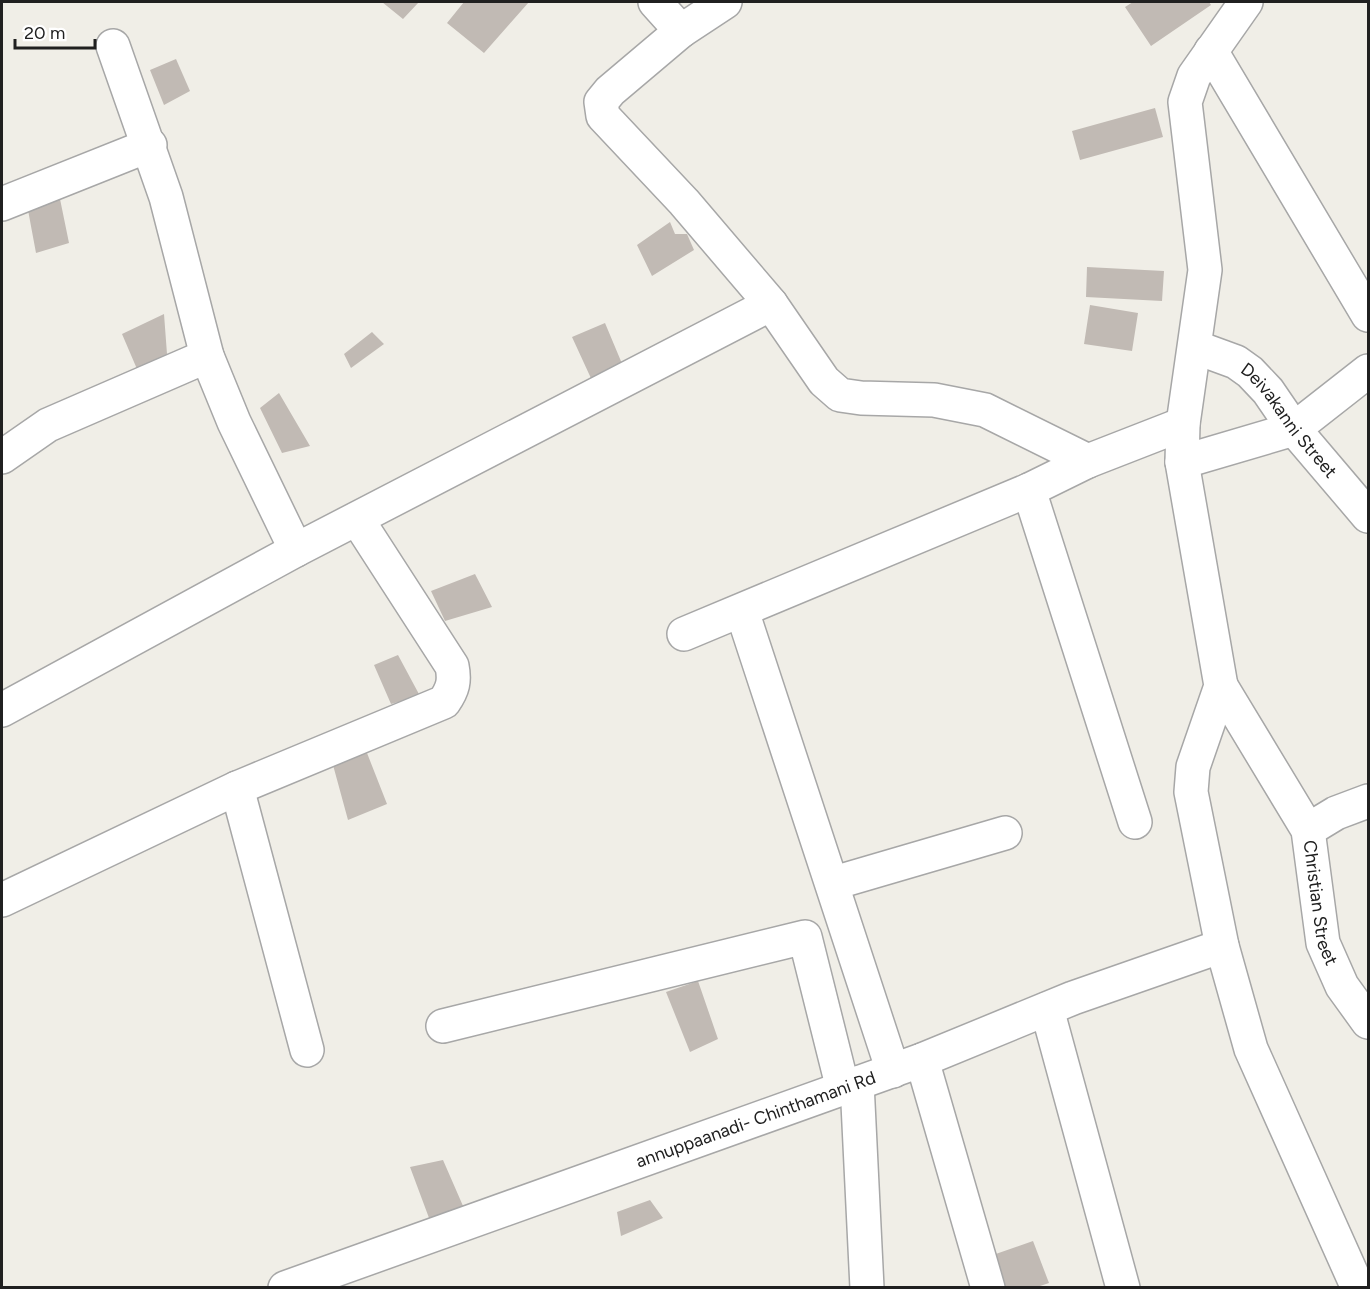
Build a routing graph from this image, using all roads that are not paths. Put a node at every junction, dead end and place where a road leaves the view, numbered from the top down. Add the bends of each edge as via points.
1 (655, 2) edge
2 (724, 2) edge
3 (1246, 2) edge
4 (681, 31) junction
5 (113, 46) dead end
6 (1211, 51) junction
7 (150, 146) junction
8 (2, 204) edge
9 (771, 304) junction
10 (1368, 315) edge
11 (1195, 347) junction
12 (207, 356) junction
13 (1368, 372) edge
14 (1183, 424) junction
15 (1293, 429) junction
16 (2, 457) edge
17 (1088, 461) junction
18 (1182, 462) junction
19 (1029, 490) junction
20 (1368, 516) edge
21 (357, 519) junction
22 (296, 550) junction
23 (742, 611) junction
24 (684, 634) dead end
25 (1221, 686) junction
26 (2, 710) edge
27 (237, 788) junction
28 (1368, 801) edge
29 (1135, 822) dead end
30 (1308, 830) junction
31 (1005, 833) dead end
32 (834, 883) junction
33 (2, 900) edge
34 (1222, 946) junction
35 (1047, 1009) junction
36 (1368, 1022) edge
37 (443, 1026) dead end
38 (307, 1050) dead end
39 (908, 1066) junction
40 (850, 1086) junction
41 (285, 1287) edge
42 (867, 1287) edge
43 (988, 1287) edge
44 (1123, 1287) edge
45 (1358, 1287) edge

1 - 4 street
2 - 4 street
3 - 6 street
4 - 9 street via 610,91 601,102 603,116 684,202
5 - 7 street
6 - 10 street
6 - 11 street via 1188,86 1185,102 1205,270
7 - 8 street
7 - 12 street
9 - 17 street via 824,381 840,395 934,400 985,410
9 - 21 street
11 - 14 street
11 - 15 street, Deivakanni Street via 1236,362 1250,372
12 - 16 street via 48,425
12 - 22 street
13 - 15 street
14 - 17 street
14 - 18 street
15 - 18 street
15 - 20 street, Deivakanni Street
17 - 19 street
18 - 25 street
19 - 23 street
19 - 29 street
21 - 22 street
21 - 27 street via 452,666 455,680 451,693 444,702
22 - 26 street
23 - 24 street
23 - 32 street
25 - 30 street, Christian Street
25 - 34 street via 1191,776 1191,792
27 - 33 street
27 - 38 street
28 - 30 street via 1336,813
30 - 36 street, Christian Street via 1323,943 1342,986
31 - 32 street
32 - 39 street
34 - 35 street, annuppaanadi- Chinthamani Rd
34 - 45 street via 1251,1049
35 - 39 street, annuppaanadi- Chinthamani Rd
35 - 44 street
37 - 40 street via 805,937
39 - 40 street, annuppaanadi- Chinthamani Rd
39 - 43 street
40 - 41 street, annuppaanadi- Chinthamani Rd
40 - 42 street

